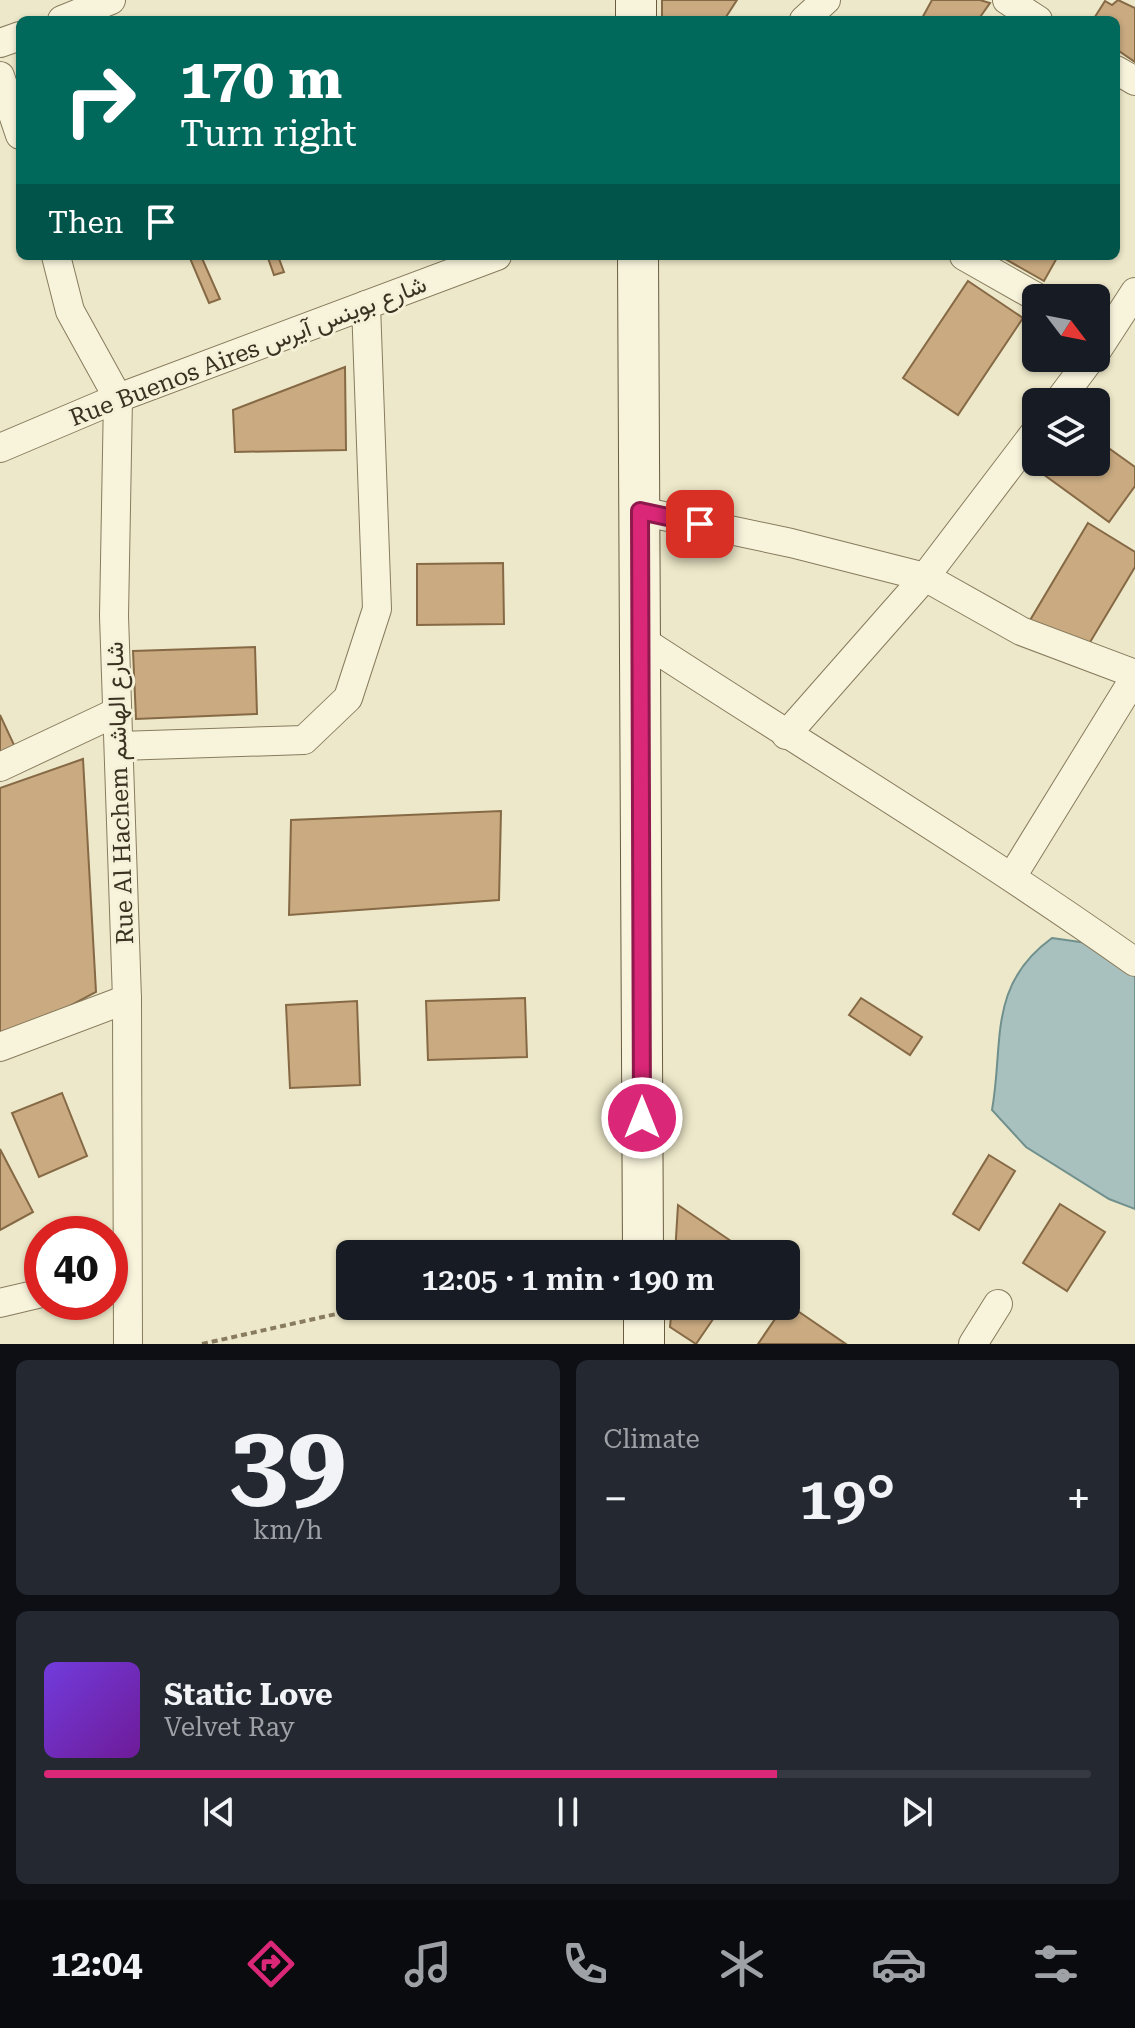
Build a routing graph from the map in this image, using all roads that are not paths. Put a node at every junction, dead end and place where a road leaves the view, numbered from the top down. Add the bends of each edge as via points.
1 (111, 0) edge
2 (826, 0) edge
3 (1007, 0) edge
4 (1039, 12) edge
5 (72, 16) edge
6 (808, 16) edge
7 (0, 76) edge
8 (16, 123) edge
9 (57, 260) edge
10 (486, 260) edge
11 (638, 260) edge
12 (971, 260) edge
13 (1022, 289) edge
14 (1135, 292) edge
15 (366, 305) junction
16 (1110, 327) edge
17 (118, 398) junction
18 (0, 448) edge
19 (1022, 449) edge
20 (640, 511) junction
21 (925, 577) junction
22 (640, 639) junction
23 (1135, 676) edge
24 (117, 712) junction
25 (786, 735) junction
26 (119, 746) junction
27 (0, 767) edge
28 (1013, 875) junction
29 (1135, 962) edge
30 (127, 999) junction
31 (0, 1047) edge
32 (121, 1216) edge
33 (643, 1240) edge
34 (24, 1297) edge
35 (0, 1303) edge
36 (998, 1304) dead end
37 (125, 1320) edge
38 (644, 1320) edge
39 (128, 1344) edge
40 (644, 1344) edge
41 (973, 1344) edge

1 - 5 street
2 - 6 street
3 - 4 street
7 - 8 street
9 - 17 street, Rue Al Hachem شارع الهاشم via 70,311
10 - 15 street, Rue Buenos Aires شارع بوينس آيرس
11 - 20 street
12 - 13 street
14 - 16 street
15 - 17 street, Rue Buenos Aires شارع بوينس آيرس
15 - 26 street via 377,609 348,698 304,740
17 - 18 street, Rue Buenos Aires شارع بوينس آيرس
17 - 24 street, Rue Al Hachem شارع الهاشم
19 - 21 street
20 - 21 street
20 - 22 street
21 - 23 street via 1021,631
21 - 25 street
22 - 25 street
22 - 33 street
23 - 28 street
24 - 26 street, Rue Al Hachem شارع الهاشم
24 - 27 street
25 - 28 street
26 - 30 street, Rue Al Hachem شارع الهاشم
28 - 29 street
30 - 31 street
30 - 32 street, Rue Al Hachem شارع الهاشم
34 - 35 street
36 - 41 street
37 - 39 street, Rue Al Hachem شارع الهاشم
38 - 40 street

